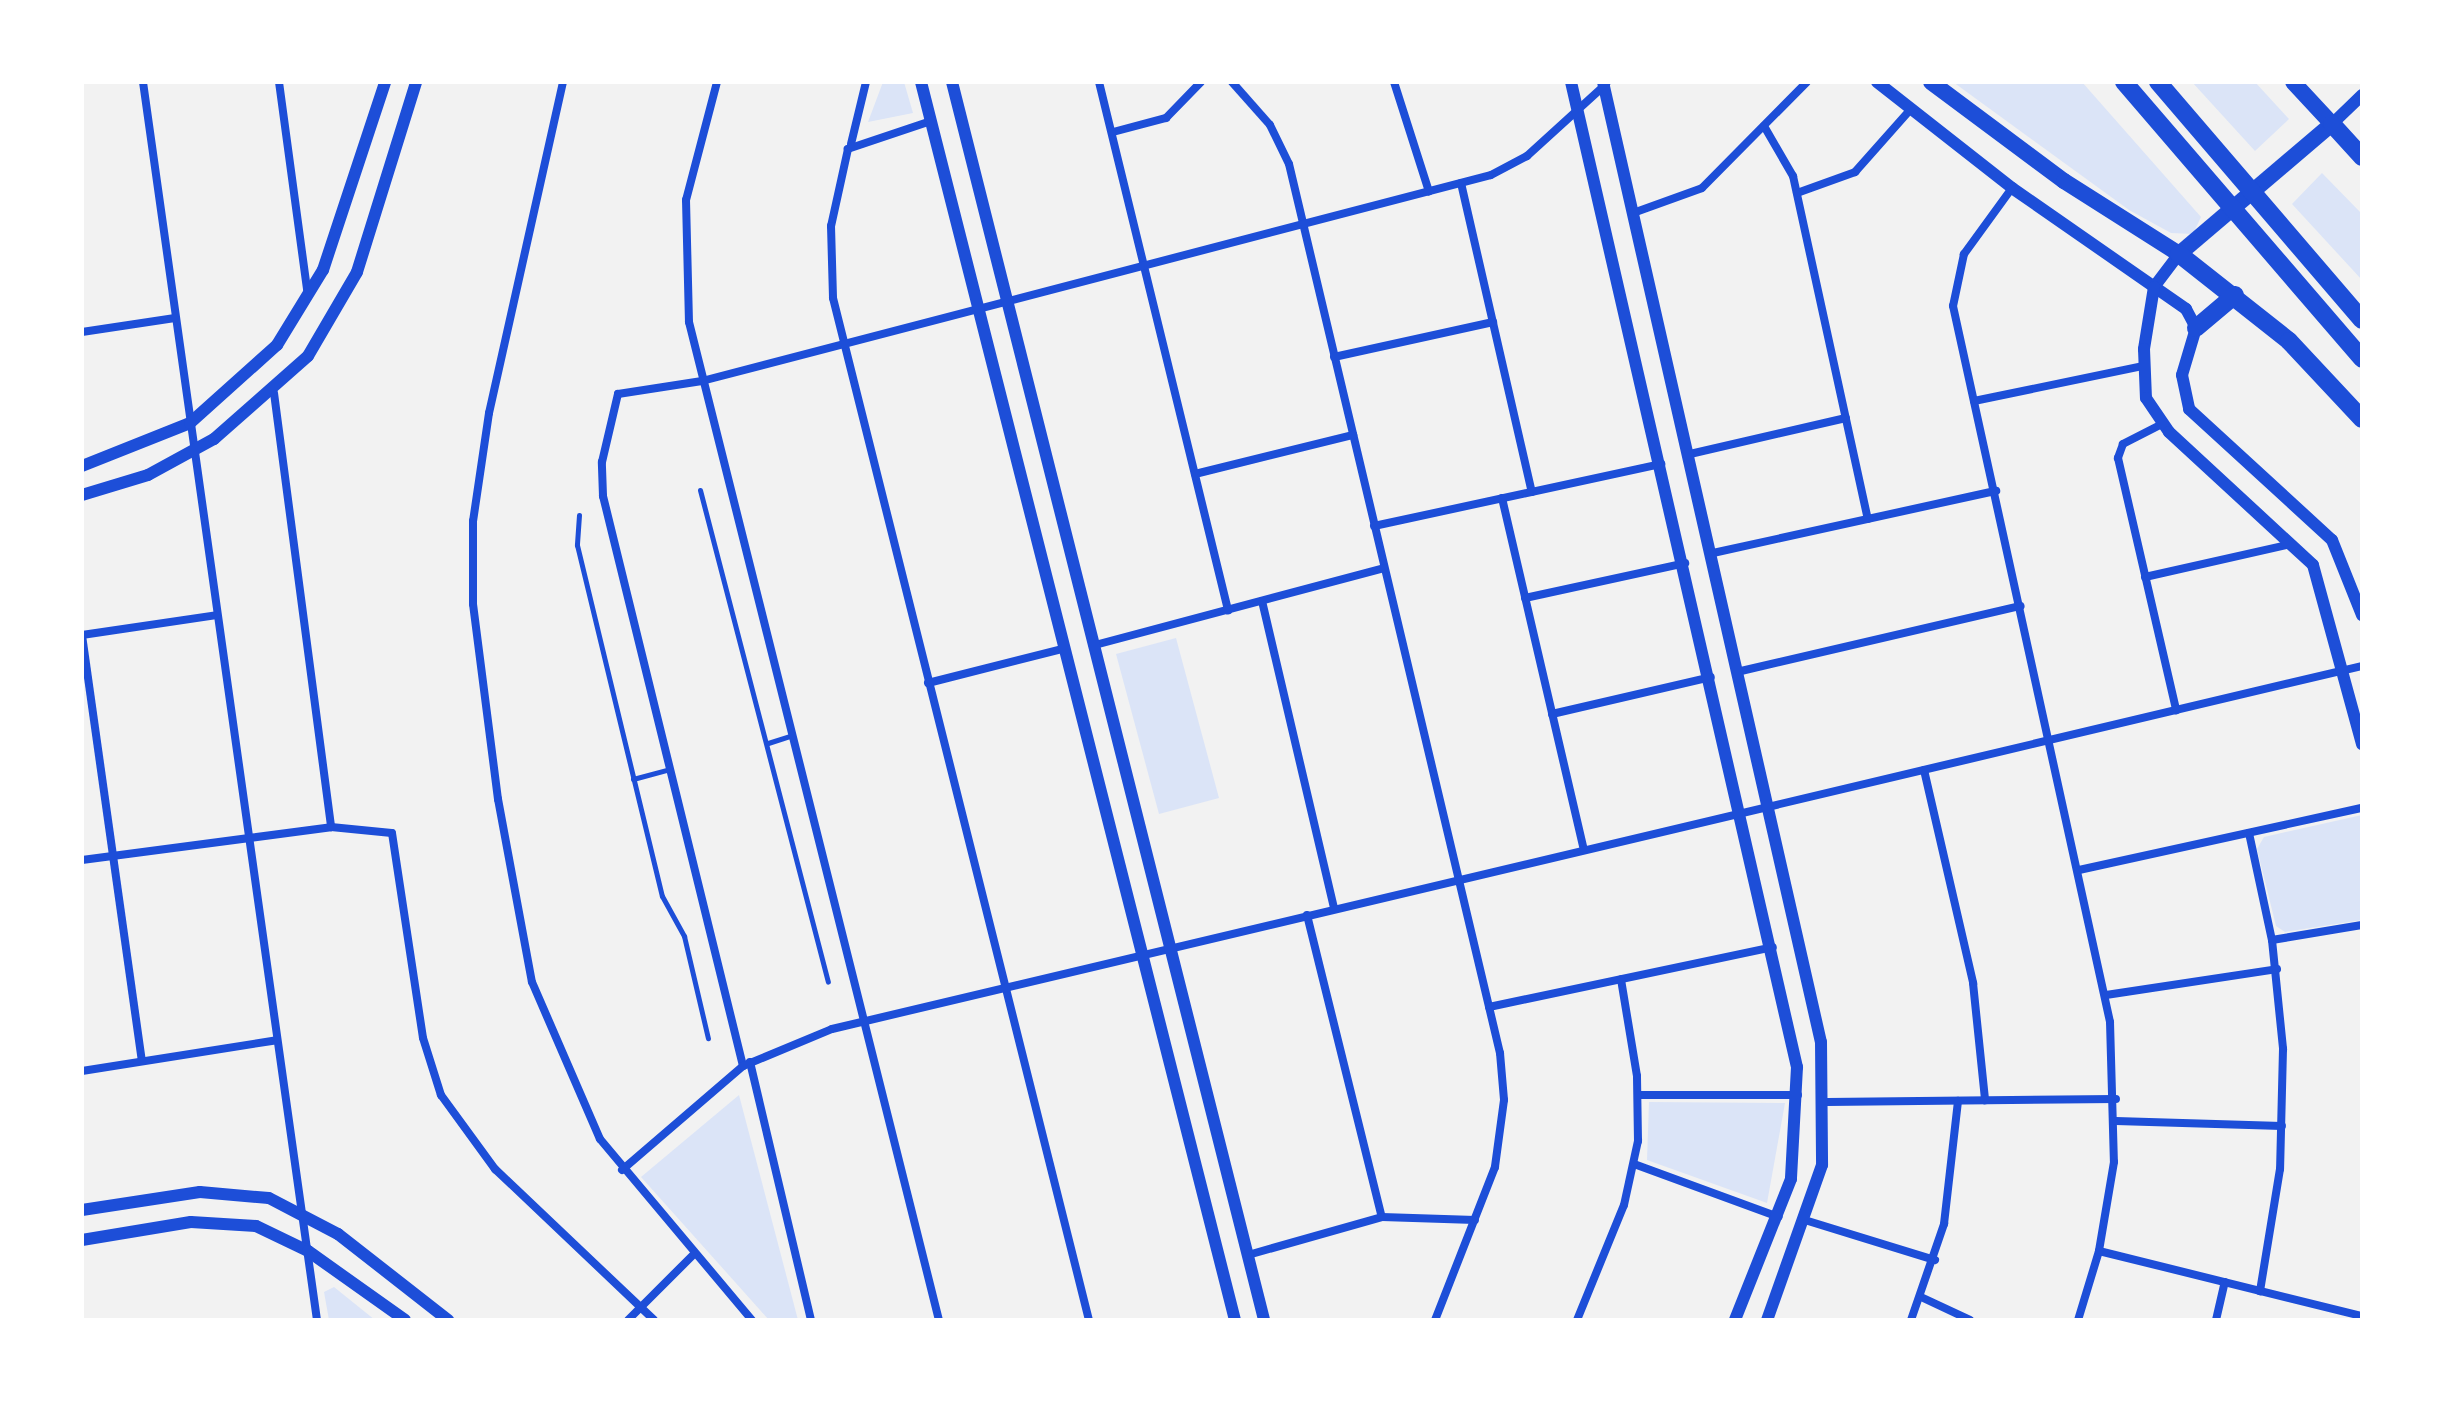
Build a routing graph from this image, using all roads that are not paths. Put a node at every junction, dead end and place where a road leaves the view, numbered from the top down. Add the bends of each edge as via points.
1 (143, 82) edge
2 (279, 82) edge
3 (385, 82) edge
4 (416, 82) edge
5 (563, 82) edge
6 (717, 82) edge
7 (866, 82) edge
8 (921, 82) edge
9 (952, 82) edge
10 (1099, 82) edge
11 (1201, 82) edge
12 (1232, 82) edge
13 (1394, 82) edge
14 (1571, 82) edge
15 (1807, 82) edge
16 (1877, 82) edge
17 (1931, 82) edge
18 (2124, 82) edge
19 (2158, 82) edge
20 (2293, 82) edge
21 (1605, 83) edge
22 (2362, 95) edge
23 (1579, 108) junction
24 (1910, 110) junction
25 (931, 121) junction
26 (2332, 124) junction
27 (1764, 126) junction
28 (1113, 132) junction
29 (851, 145) junction
30 (2362, 157) edge
31 (1461, 183) junction
32 (2012, 188) junction
33 (1429, 192) junction
34 (1797, 193) junction
35 (1633, 213) junction
36 (1303, 225) junction
37 (2179, 254) junction
38 (1144, 266) junction
39 (2154, 287) junction
40 (2235, 295) junction
41 (308, 301) junction
42 (1010, 301) junction
43 (980, 309) junction
44 (175, 318) junction
45 (2362, 320) edge
46 (1493, 322) junction
47 (2196, 328) junction
48 (82, 332) edge
49 (843, 344) junction
50 (1334, 357) junction
51 (2362, 359) edge
52 (2143, 366) junction
53 (702, 381) junction
54 (274, 393) junction
55 (1974, 401) junction
56 (1846, 418) junction
57 (2362, 419) edge
58 (190, 423) junction
59 (2162, 424) junction
60 (1353, 435) junction
61 (194, 452) junction
62 (1690, 454) junction
63 (1662, 464) junction
64 (82, 466) edge
65 (1195, 474) junction
66 (700, 490) dead end
67 (1996, 491) junction
68 (1532, 492) junction
69 (82, 495) edge
70 (1502, 498) junction
71 (579, 515) dead end
72 (1868, 519) junction
73 (1374, 526) junction
74 (2296, 543) junction
75 (1713, 553) junction
76 (1685, 563) junction
77 (1384, 568) junction
78 (2145, 577) junction
79 (1525, 598) junction
80 (1262, 601) junction
81 (2021, 606) junction
82 (1228, 610) junction
83 (217, 615) junction
84 (2362, 615) edge
85 (82, 635) edge
86 (1095, 645) junction
87 (1066, 648) junction
88 (2362, 666) edge
89 (2344, 670) junction
90 (1741, 671) junction
91 (1712, 676) junction
92 (928, 683) junction
93 (2176, 710) junction
94 (1552, 714) junction
95 (792, 735) junction
96 (2051, 739) junction
97 (768, 743) junction
98 (2362, 744) edge
99 (670, 769) junction
100 (1924, 770) junction
101 (633, 779) junction
102 (1772, 805) junction
103 (2362, 808) edge
104 (1744, 812) junction
105 (331, 827) junction
106 (2249, 833) junction
107 (248, 837) junction
108 (1584, 850) junction
109 (113, 856) junction
110 (82, 860) edge
111 (2079, 870) junction
112 (1458, 879) junction
113 (1334, 909) junction
114 (1307, 915) junction
115 (2362, 925) edge
116 (2272, 940) junction
117 (1773, 947) junction
118 (1171, 948) junction
119 (1143, 954) junction
120 (2277, 969) junction
121 (1621, 979) junction
122 (828, 982) dead end
123 (1005, 987) junction
124 (2106, 995) junction
125 (1489, 1007) junction
126 (864, 1020) junction
127 (708, 1038) dead end
128 (277, 1040) junction
129 (142, 1061) junction
130 (746, 1064) junction
131 (82, 1071) edge
132 (1639, 1095) junction
133 (1798, 1095) junction
134 (2116, 1099) junction
135 (1985, 1100) junction
136 (1958, 1101) junction
137 (1827, 1102) junction
138 (2116, 1121) junction
139 (2282, 1126) junction
140 (1634, 1164) junction
141 (622, 1170) junction
142 (82, 1210) edge
143 (301, 1211) junction
144 (1382, 1217) junction
145 (1779, 1217) junction
146 (1475, 1220) junction
147 (1808, 1221) junction
148 (82, 1240) edge
149 (308, 1251) junction
150 (2099, 1251) junction
151 (694, 1254) junction
152 (1248, 1255) junction
153 (1935, 1260) junction
154 (2225, 1282) junction
155 (2260, 1291) junction
156 (1921, 1297) junction
157 (643, 1305) junction
158 (2362, 1316) edge
159 (317, 1320) edge
160 (405, 1320) edge
161 (448, 1320) edge
162 (628, 1320) edge
163 (654, 1320) edge
164 (752, 1320) edge
165 (811, 1320) edge
166 (939, 1320) edge
167 (1089, 1320) edge
168 (1235, 1320) edge
169 (1264, 1320) edge
170 (1435, 1320) edge
171 (1577, 1320) edge
172 (1735, 1320) edge
173 (1767, 1320) edge
174 (1911, 1320) edge
175 (1970, 1320) edge
176 (2078, 1320) edge
177 (2216, 1320) edge

1 - 44 street
2 - 41 street
3 - 41 street via 342,222
4 - 54 street via 367,245 336,315
5 - 141 street via 483,443 471,575 524,954 600,1139
6 - 53 street via 691,170 684,230 685,291
7 - 29 street
8 - 25 street
9 - 42 street
10 - 28 street
11 - 28 street via 1166,118
12 - 36 street via 1277,137
13 - 33 street
14 - 23 street
15 - 27 street
16 - 24 street
17 - 37 main road via 2053,174
18 - 51 highway
19 - 45 highway
20 - 26 main road
21 - 23 street
21 - 35 street
22 - 26 street
23 - 31 street via 1516,163
23 - 63 street
24 - 32 street
24 - 34 street via 1855,172
25 - 29 street
25 - 43 street
26 - 30 highway
26 - 37 main road
27 - 34 street
27 - 35 street via 1693,194
28 - 38 street
29 - 49 street via 830,239
31 - 33 street
31 - 46 street
32 - 39 street
32 - 55 street via 1956,276 1953,306
33 - 36 street
34 - 56 street
35 - 62 street
36 - 38 street
36 - 50 street
37 - 39 street
37 - 40 highway
38 - 42 street
38 - 65 street
39 - 47 street via 2186,309
39 - 52 street
40 - 47 highway
40 - 57 highway
41 - 58 street via 259,366
42 - 43 street
42 - 86 street
43 - 49 street
43 - 87 street
44 - 48 street
44 - 58 street
46 - 50 street
46 - 68 street
47 - 84 street via 2182,375 2189,409 2332,540
49 - 53 street
49 - 92 street
50 - 60 street
52 - 55 street
52 - 59 street via 2146,398
53 - 95 street
53 - 99 street via 618,394 601,487
54 - 61 street
54 - 105 street
55 - 67 street
56 - 62 street
56 - 72 street
58 - 61 street
58 - 64 street
59 - 74 street
59 - 78 street via 2118,453
60 - 65 street
60 - 73 street
61 - 69 street via 148,475
61 - 83 street
62 - 75 street
63 - 68 street
63 - 76 street
65 - 82 street
66 - 97 lane
67 - 72 street
67 - 81 street
68 - 70 street
70 - 73 street
70 - 79 street
71 - 101 lane via 577,545
72 - 75 street
73 - 77 street
74 - 78 street
74 - 89 street via 2324,590
75 - 90 street
76 - 79 street
76 - 91 street
77 - 80 street
77 - 112 street
78 - 93 street
79 - 94 street
80 - 82 street
80 - 113 street
81 - 90 street
81 - 96 street
82 - 86 street
83 - 85 street
83 - 107 street
85 - 109 street
86 - 118 street
87 - 92 street
87 - 119 street
88 - 89 street
89 - 93 street
89 - 98 street
90 - 102 street
91 - 94 street
91 - 104 street
92 - 123 street
93 - 96 street
94 - 108 street
95 - 97 lane
95 - 126 street
96 - 100 street
96 - 111 street
97 - 122 lane
99 - 101 lane
99 - 130 street
100 - 102 street
100 - 135 street via 1973,983
101 - 127 lane
102 - 104 street
102 - 137 street
103 - 106 street
104 - 108 street
104 - 117 street
105 - 107 street
105 - 157 street via 392,833 423,1038 441,1095 495,1169
106 - 111 street
106 - 116 street
107 - 109 street
107 - 128 street
108 - 112 street
109 - 110 street
109 - 129 street
111 - 124 street
112 - 113 street
112 - 125 street
113 - 114 street
114 - 118 street
114 - 144 street
115 - 116 street
116 - 120 street
117 - 121 street
117 - 133 street
118 - 119 street
118 - 152 street
119 - 123 street
119 - 168 street
120 - 124 street
120 - 139 street
121 - 125 street
121 - 132 street
123 - 126 street
123 - 167 street
124 - 134 street
125 - 146 street via 1503,1076 1503,1124
126 - 130 street
126 - 166 street
128 - 129 street
128 - 143 street
129 - 131 street
130 - 141 street
130 - 165 street
132 - 133 street
132 - 140 street
133 - 145 street via 1795,1159
134 - 135 street
134 - 138 street
135 - 136 street
136 - 137 street
136 - 153 street
137 - 147 street
138 - 139 street
138 - 150 street
139 - 155 street
140 - 145 street
140 - 171 street
141 - 151 street
142 - 143 street via 222,1192
143 - 149 street
143 - 161 street
144 - 146 street
144 - 152 street
145 - 172 street
146 - 170 street
147 - 153 street
147 - 173 street
148 - 149 street via 217,1221 256,1226
149 - 159 street
149 - 160 street
150 - 154 street
150 - 176 street
151 - 157 street
151 - 164 street
152 - 169 street
153 - 156 street
154 - 155 street
154 - 177 street
155 - 158 street
156 - 174 street
156 - 175 street
157 - 162 street
157 - 163 street

